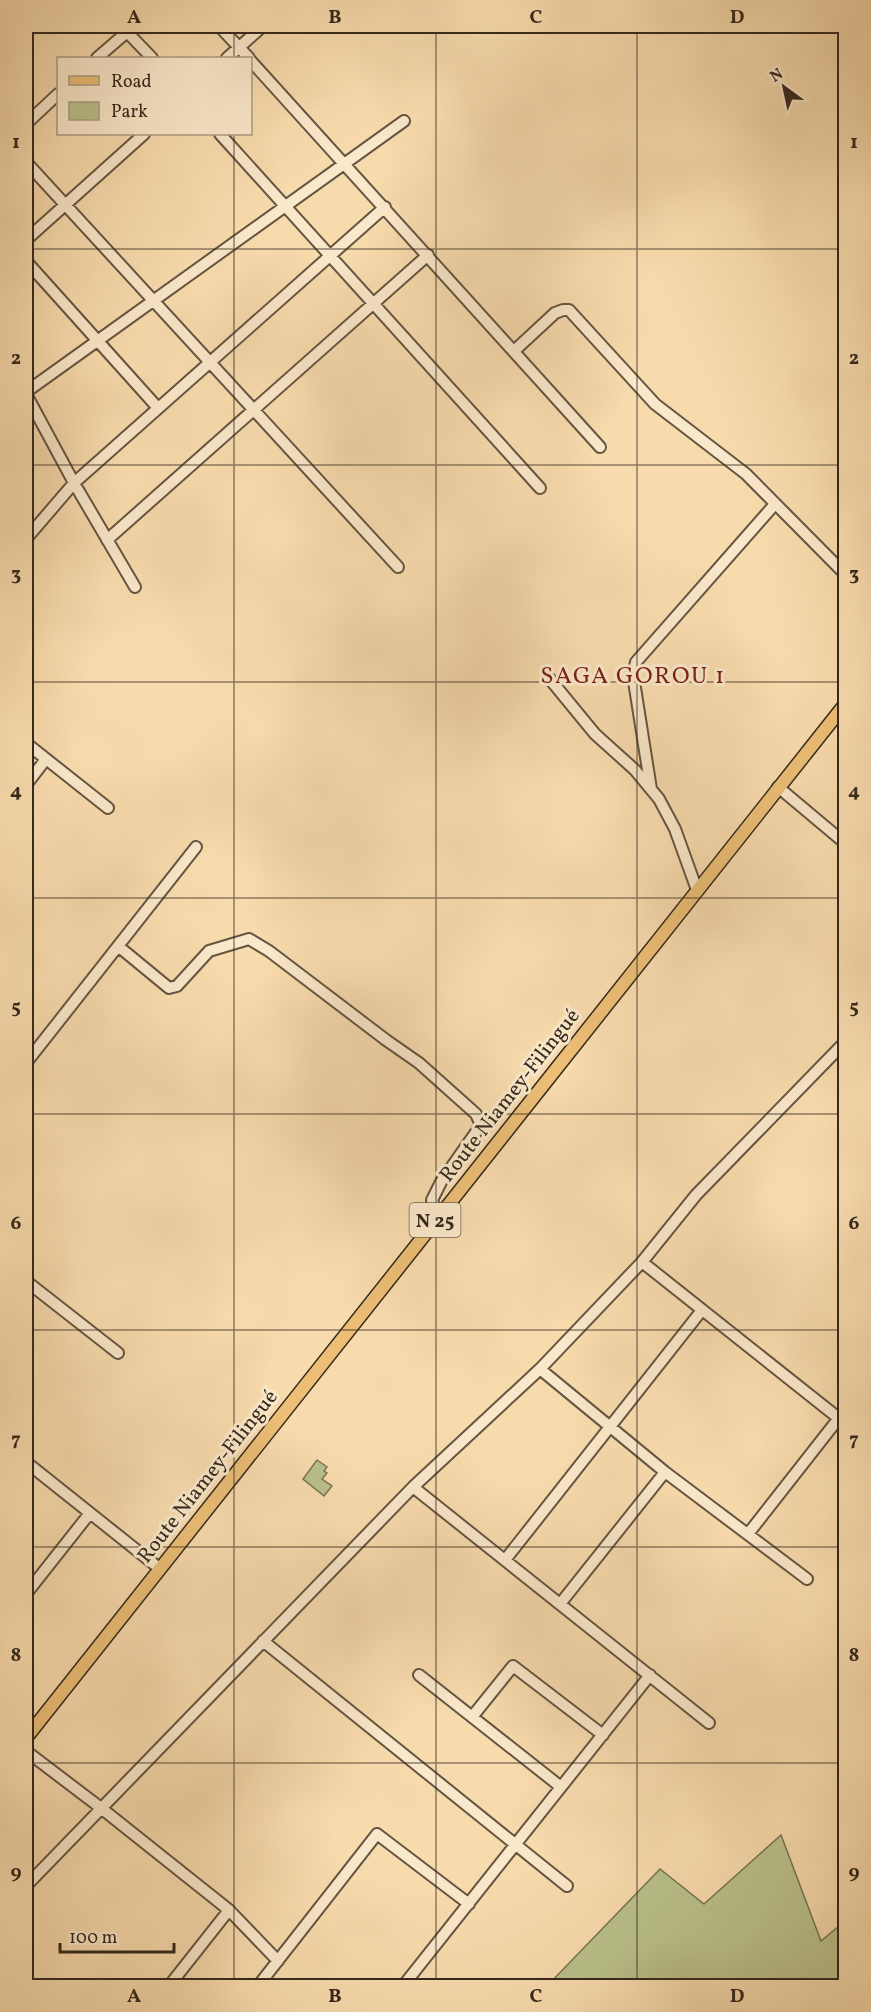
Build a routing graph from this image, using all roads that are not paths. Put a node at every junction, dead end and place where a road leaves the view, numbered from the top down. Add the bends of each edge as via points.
1 (219, 26) edge
2 (263, 26) edge
3 (130, 28) edge
4 (239, 47) junction
5 (99, 57) edge
6 (151, 57) edge
7 (228, 57) edge
8 (248, 57) edge
9 (252, 61) edge
10 (57, 95) edge
11 (404, 121) dead end
12 (26, 124) edge
13 (143, 135) edge
14 (221, 135) edge
15 (26, 162) edge
16 (345, 164) junction
17 (65, 205) junction
18 (285, 206) junction
19 (385, 207) junction
20 (26, 240) edge
21 (428, 255) junction
22 (330, 256) junction
23 (26, 261) edge
24 (153, 301) junction
25 (374, 304) junction
26 (97, 341) junction
27 (514, 351) junction
28 (210, 362) junction
29 (26, 393) edge
30 (158, 408) junction
31 (254, 410) junction
32 (600, 447) dead end
33 (74, 483) junction
34 (540, 488) dead end
35 (775, 504) junction
36 (26, 539) edge
37 (107, 540) junction
38 (398, 567) dead end
39 (846, 575) edge
40 (135, 587) dead end
41 (549, 678) dead end
42 (846, 703) edge
43 (26, 743) edge
44 (46, 759) junction
45 (26, 784) edge
46 (778, 787) junction
47 (651, 789) junction
48 (108, 808) dead end
49 (846, 844) edge
50 (196, 847) dead end
51 (697, 890) junction
52 (118, 946) junction
53 (846, 1041) edge
54 (26, 1063) edge
55 (438, 1216) junction
56 (642, 1262) junction
57 (26, 1281) edge
58 (702, 1310) junction
59 (118, 1353) dead end
60 (540, 1369) junction
61 (846, 1409) edge
62 (842, 1421) edge
63 (611, 1427) junction
64 (26, 1462) edge
65 (665, 1472) junction
66 (413, 1487) junction
67 (90, 1513) junction
68 (748, 1534) junction
69 (506, 1560) junction
70 (159, 1568) junction
71 (807, 1580) dead end
72 (26, 1594) edge
73 (560, 1604) junction
74 (263, 1641) junction
75 (419, 1675) dead end
76 (650, 1675) junction
77 (472, 1717) junction
78 (710, 1723) dead end
79 (603, 1735) junction
80 (26, 1737) edge
81 (26, 1751) edge
82 (561, 1787) junction
83 (101, 1808) junction
84 (515, 1845) junction
85 (26, 1886) edge
86 (567, 1886) dead end
87 (468, 1904) junction
88 (229, 1910) junction
89 (278, 1961) junction
90 (169, 1986) edge
91 (258, 1986) edge
92 (403, 1986) edge

1 - 4 street
2 - 4 street
3 - 5 street
3 - 6 street
4 - 7 street
4 - 8 street
9 - 16 street
10 - 12 street
11 - 16 street
13 - 17 street
14 - 18 street
15 - 17 street
16 - 18 street
16 - 19 street
17 - 20 street
17 - 24 street
18 - 22 street
18 - 24 street
19 - 21 street
19 - 22 street
21 - 25 street
21 - 27 street
22 - 25 street
22 - 28 street
23 - 26 street
24 - 26 street
24 - 28 street
25 - 31 street
25 - 34 street
26 - 29 street
26 - 30 street
27 - 32 street
27 - 35 street via 555,313 569,310 655,404 746,474
28 - 30 street
28 - 31 street
29 - 33 street
30 - 33 street
31 - 37 street
31 - 38 street
33 - 36 street
33 - 37 street
35 - 39 street
35 - 47 street via 636,663 633,675
37 - 40 street
41 - 47 street via 595,735
42 - 46 main road, Route Niamey-Filingué / N 25
43 - 44 street
44 - 45 street
44 - 48 street
46 - 49 street
46 - 51 main road, Route Niamey-Filingué / N 25
47 - 51 street via 675,829
50 - 52 street
51 - 55 main road, Route Niamey-Filingué / N 25
52 - 54 street
52 - 55 street via 169,988 177,986 209,951 249,939 419,1063 476,1114 481,1125 432,1200
53 - 56 street via 696,1195
55 - 70 main road, Route Niamey-Filingué / N 25
56 - 58 street
56 - 60 street
57 - 59 street
58 - 62 street
58 - 63 street
60 - 63 street
60 - 66 street
61 - 62 street
62 - 68 street
63 - 65 street
63 - 69 street
64 - 67 street
65 - 68 street
65 - 73 street
66 - 69 street
66 - 74 street
67 - 70 street
67 - 72 street
68 - 71 street
69 - 73 street
70 - 80 main road, Route Niamey-Filingué / N 25
73 - 76 street
74 - 83 street
74 - 84 street
75 - 77 street
76 - 78 street
76 - 79 street
77 - 79 street via 513,1666
77 - 82 street
79 - 82 street
81 - 83 street
82 - 84 street
83 - 85 street
83 - 88 street
84 - 86 street
84 - 87 street
87 - 89 street via 377,1834
87 - 92 street
88 - 89 street
88 - 90 street
89 - 91 street

